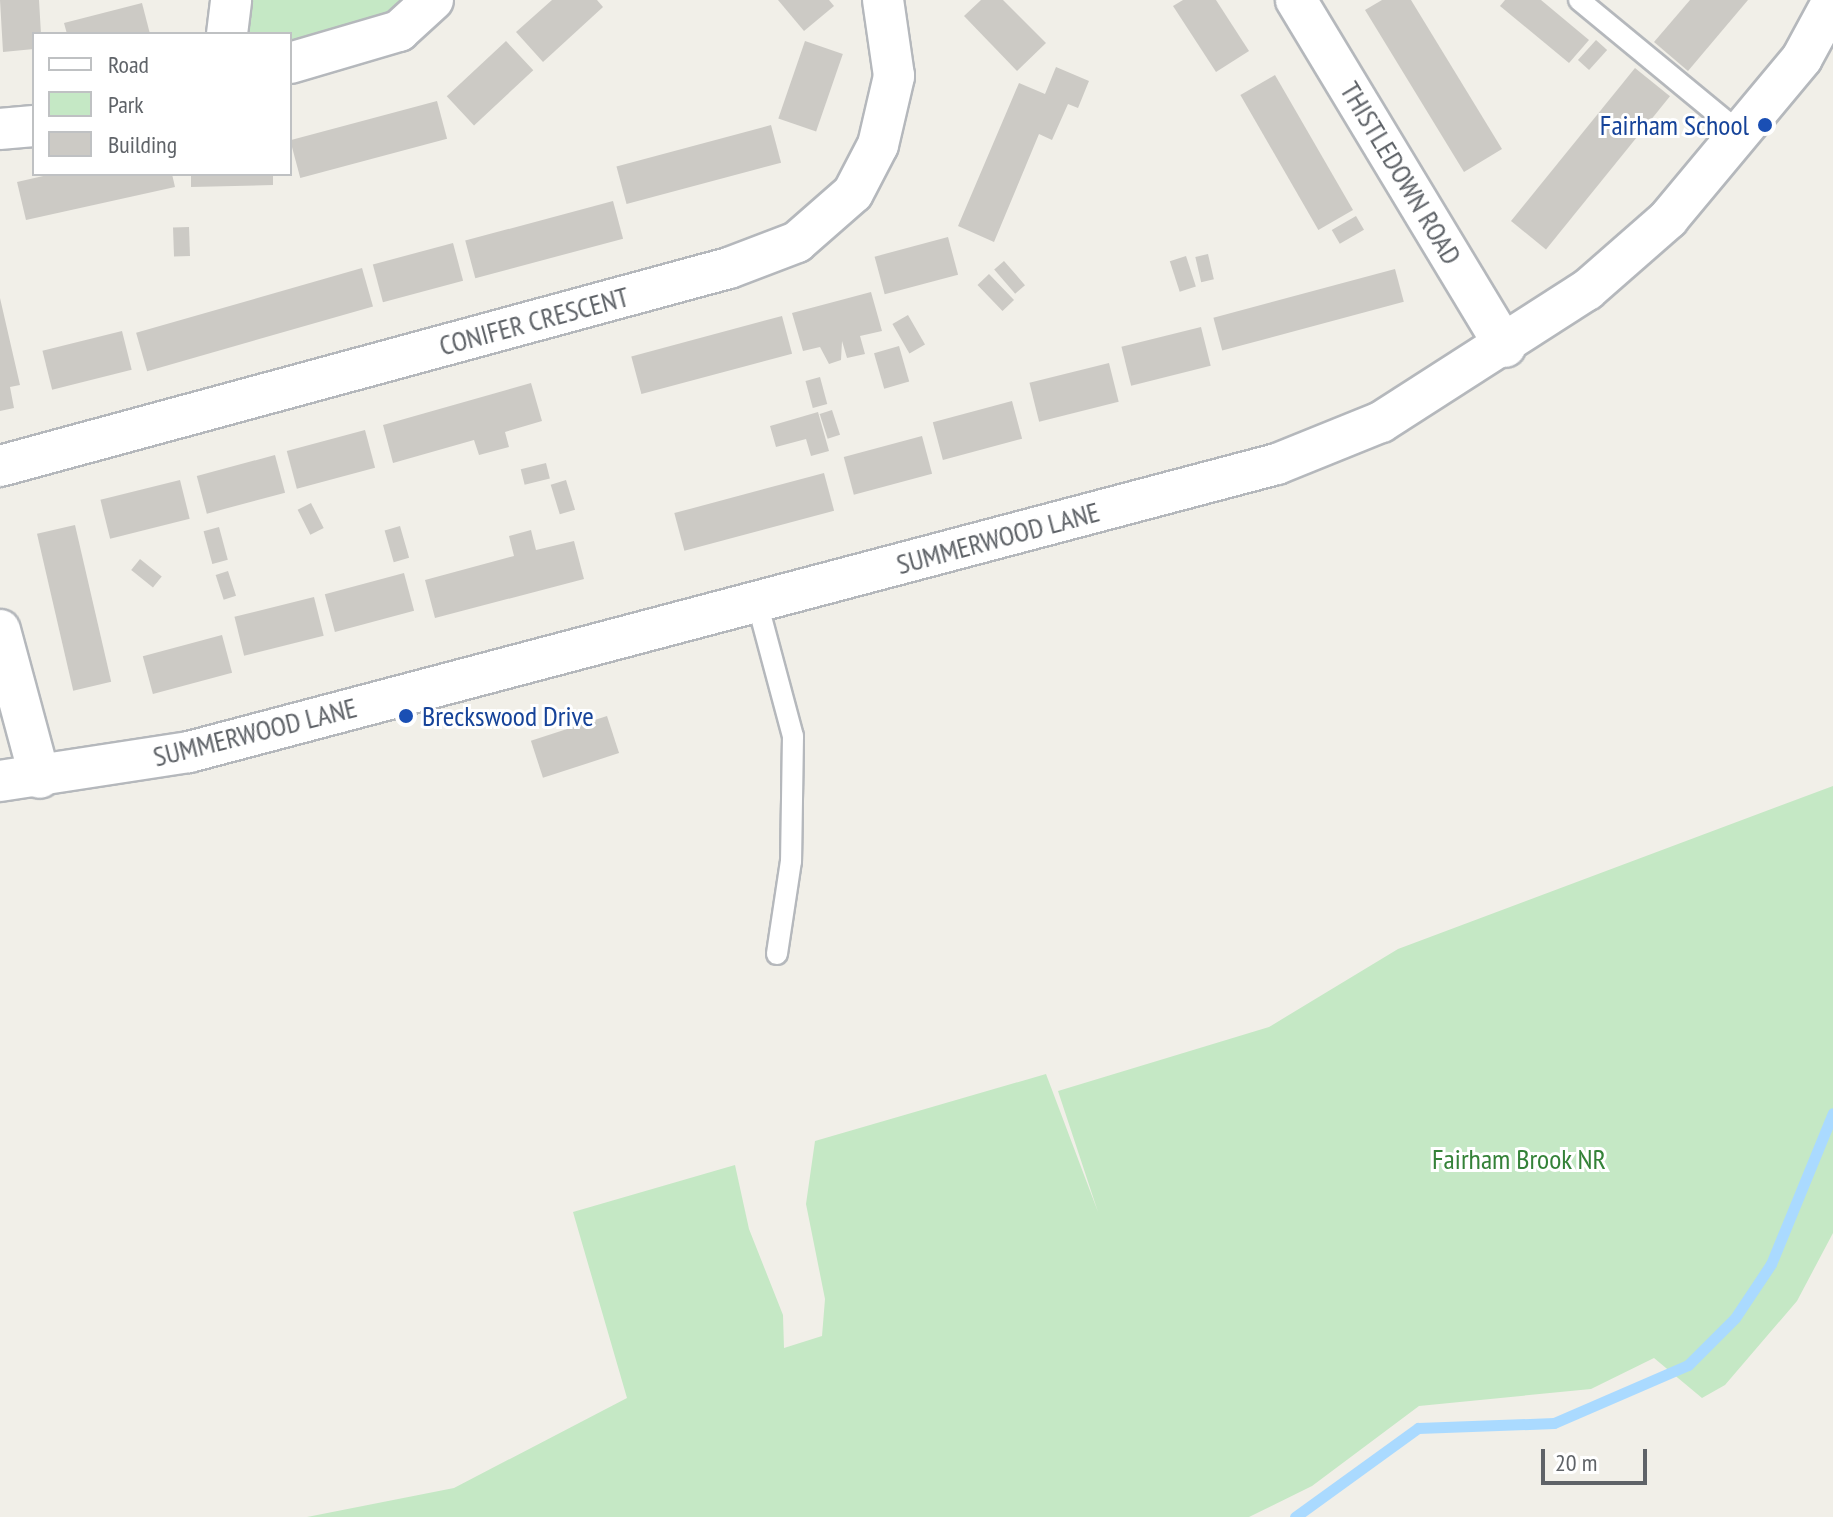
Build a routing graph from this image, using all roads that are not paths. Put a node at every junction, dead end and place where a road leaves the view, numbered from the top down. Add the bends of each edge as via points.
1 (231, 0) edge
2 (433, 0) edge
3 (883, 0) edge
4 (1296, 0) edge
5 (1579, 0) edge
6 (1833, 1) edge
7 (227, 32) edge
8 (292, 62) edge
9 (32, 126) edge
10 (0, 129) edge
11 (1743, 135) junction
12 (1505, 347) junction
13 (0, 466) edge
14 (757, 602) junction
15 (0, 630) edge
16 (40, 778) junction
17 (0, 781) edge
18 (777, 954) dead end

1 - 7 street
2 - 8 street via 399,31
3 - 13 street, CONIFER CRESCENT via 894,76 878,145 853,193 797,242 729,268
4 - 12 street, THISTLEDOWN ROAD
5 - 11 lane
6 - 11 street, SUMMERWOOD LANE via 1802,58
9 - 10 street
11 - 12 street, SUMMERWOOD LANE via 1668,219 1587,290
12 - 14 street, SUMMERWOOD LANE via 1381,422 1277,464
14 - 16 street, SUMMERWOOD LANE via 189,752
14 - 18 lane via 793,736 791,861
15 - 16 street
16 - 17 street, SUMMERWOOD LANE

